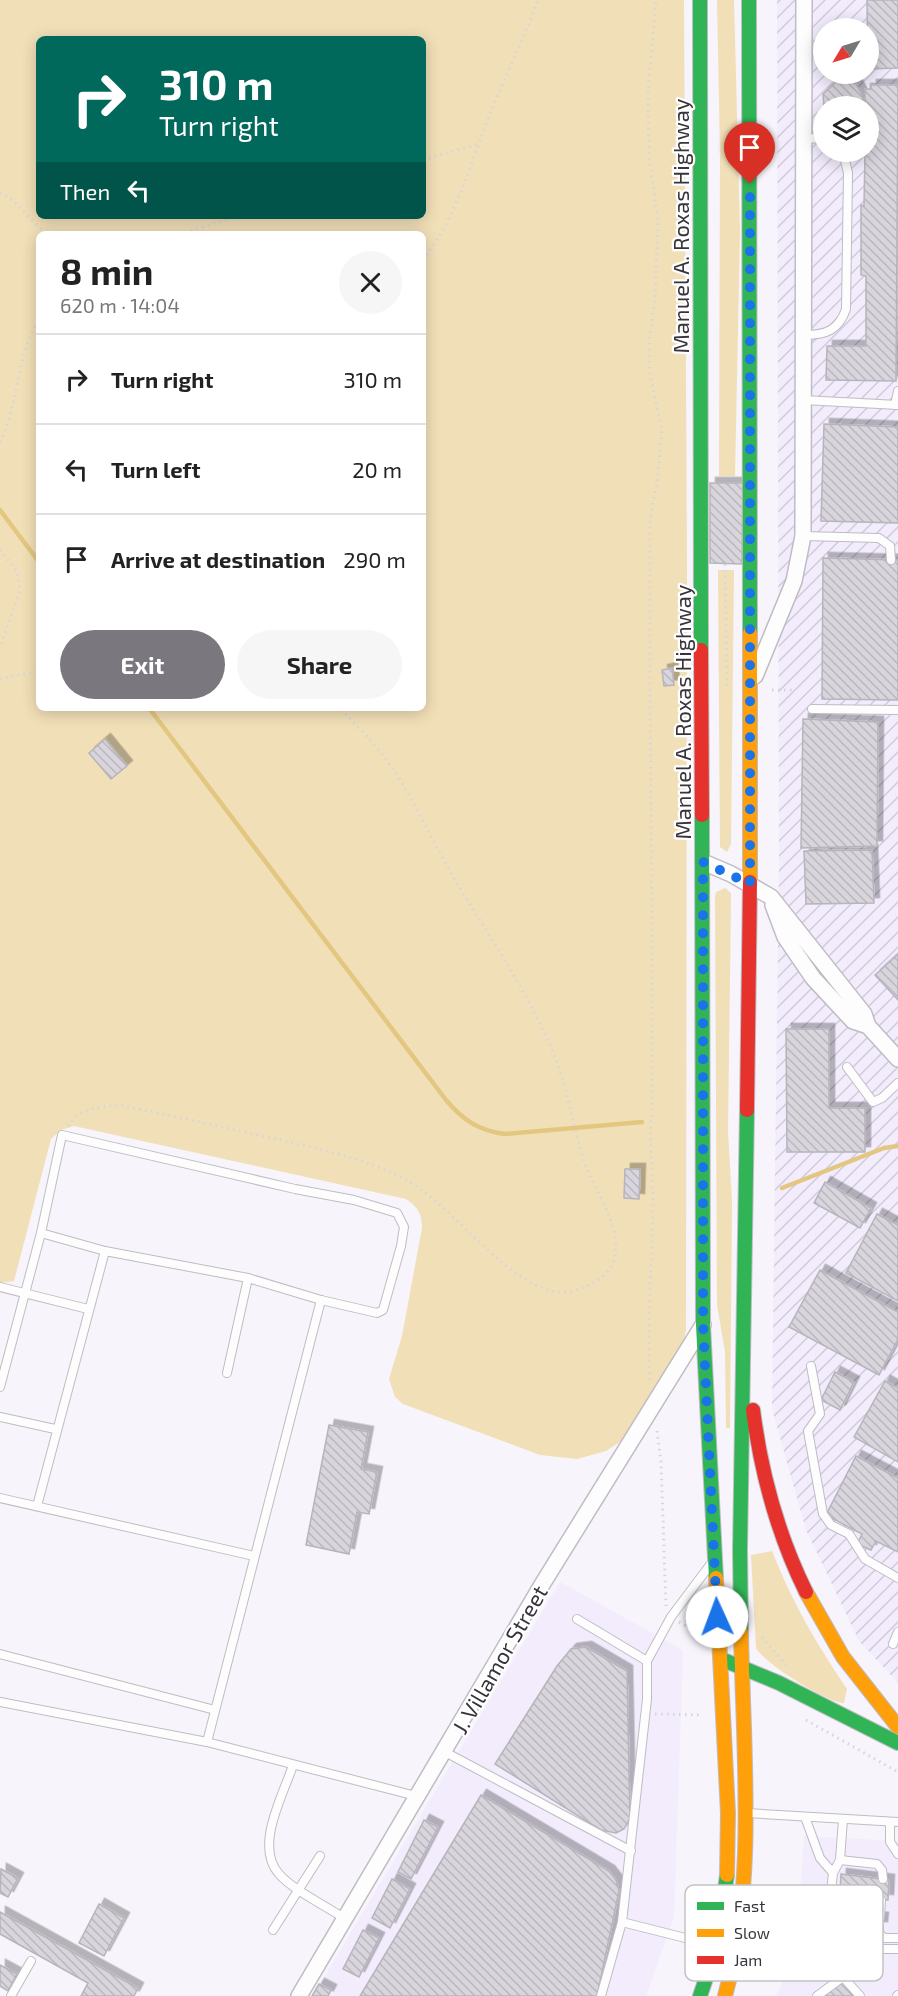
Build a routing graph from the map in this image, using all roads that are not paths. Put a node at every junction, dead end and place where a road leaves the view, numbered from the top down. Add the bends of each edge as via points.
1 (700, 0) edge
2 (749, 0) edge
3 (804, 0) edge
4 (805, 138) junction
5 (813, 138) edge
6 (845, 162) edge
7 (805, 335) junction
8 (898, 391) edge
9 (803, 400) junction
10 (896, 405) edge
11 (803, 536) junction
12 (891, 560) dead end
13 (749, 690) junction
14 (812, 709) dead end
15 (898, 710) edge
16 (703, 862) junction
17 (750, 884) junction
18 (898, 1059) edge
19 (847, 1067) dead end
20 (898, 1083) edge
21 (41, 1233) junction
22 (105, 1251) junction
23 (248, 1278) junction
24 (0, 1287) edge
25 (24, 1293) junction
26 (321, 1300) junction
27 (742, 1304) junction
28 (87, 1309) junction
29 (703, 1324) junction
30 (811, 1366) dead end
31 (227, 1373) dead end
32 (0, 1387) edge
33 (0, 1417) edge
34 (55, 1430) junction
35 (0, 1498) edge
36 (37, 1506) junction
37 (254, 1556) junction
38 (715, 1557) junction
39 (898, 1578) edge
40 (577, 1619) dead end
41 (898, 1632) edge
42 (893, 1644) dead end
43 (0, 1654) edge
44 (719, 1658) junction
45 (646, 1661) junction
46 (741, 1667) junction
47 (0, 1702) edge
48 (215, 1710) junction
49 (898, 1727) edge
50 (207, 1742) junction
51 (898, 1743) edge
52 (445, 1752) junction
53 (293, 1765) junction
54 (416, 1796) junction
55 (728, 1813) junction
56 (744, 1813) junction
57 (805, 1817) junction
58 (843, 1819) junction
59 (894, 1822) edge
60 (631, 1851) junction
61 (898, 1854) edge
62 (320, 1856) dead end
63 (840, 1860) junction
64 (832, 1873) junction
65 (883, 1879) dead end
66 (726, 1885) edge
67 (744, 1885) edge
68 (831, 1885) edge
69 (298, 1888) junction
70 (344, 1918) junction
71 (622, 1922) junction
72 (273, 1930) dead end
73 (883, 1937) edge
74 (685, 1938) edge
75 (898, 1938) edge
76 (31, 1961) dead end
77 (705, 1981) edge
78 (730, 1981) edge
79 (838, 1981) edge
80 (847, 1981) edge
81 (11, 1996) edge
82 (299, 1996) edge
83 (601, 1996) edge
84 (700, 1996) edge
85 (725, 1996) edge
86 (817, 1996) edge
87 (860, 1996) edge

1 - 16 main road, Manuel A. Roxas Highway
2 - 13 main road
3 - 4 street
4 - 5 lane
4 - 7 street
6 - 7 lane via 846,309 835,329
7 - 9 street
8 - 10 lane
9 - 10 lane
9 - 11 street
11 - 12 lane via 879,538 890,546
11 - 13 street via 794,581
13 - 17 main road
14 - 15 lane
16 - 17 street
16 - 29 main road, Manuel A. Roxas Highway
17 - 18 street via 771,897 785,937 813,978 853,1021 868,1026
17 - 27 main road
19 - 20 lane via 873,1102
21 - 22 lane
21 - 25 lane
21 - 26 lane via 62,1135 397,1213 404,1227 383,1310 376,1313
22 - 23 lane
22 - 28 lane
23 - 26 lane
23 - 31 lane
24 - 25 lane
25 - 28 lane
25 - 32 lane
26 - 37 lane
27 - 46 main road
27 - 49 main road via 756,1437 775,1516 815,1612 854,1674
28 - 34 lane
29 - 38 main road, Manuel A. Roxas Highway
29 - 52 street, J. Villamor Street via 543,1583
30 - 39 lane via 820,1414 808,1431 823,1514 831,1525 849,1534 865,1559
33 - 34 lane
34 - 36 lane
35 - 36 lane
36 - 37 lane
37 - 48 lane
38 - 44 main road, Manuel A. Roxas Highway
38 - 45 lane via 671,1617
40 - 45 lane
41 - 42 lane
43 - 48 lane
44 - 46 main road
44 - 55 main road, Manuel A. Roxas Highway
45 - 60 lane via 647,1699
46 - 51 main road
46 - 56 main road
47 - 50 lane
48 - 50 lane
50 - 53 lane
52 - 54 street, J. Villamor Street
52 - 60 lane
53 - 54 lane
53 - 69 lane via 267,1842 274,1868
54 - 70 street, J. Villamor Street
55 - 56 lane
55 - 66 main road, Manuel A. Roxas Highway
56 - 57 lane
56 - 67 main road
57 - 58 lane
57 - 64 lane via 817,1851
58 - 59 lane
58 - 63 lane
59 - 61 lane via 890,1842
60 - 71 lane
62 - 69 lane
63 - 64 lane
63 - 65 lane via 877,1863
64 - 68 lane
69 - 70 lane
69 - 72 lane
70 - 82 street, J. Villamor Street
71 - 74 lane
71 - 83 lane
73 - 75 lane
76 - 81 lane
77 - 84 main road, Manuel A. Roxas Highway
78 - 85 main road
79 - 86 lane
80 - 87 lane

